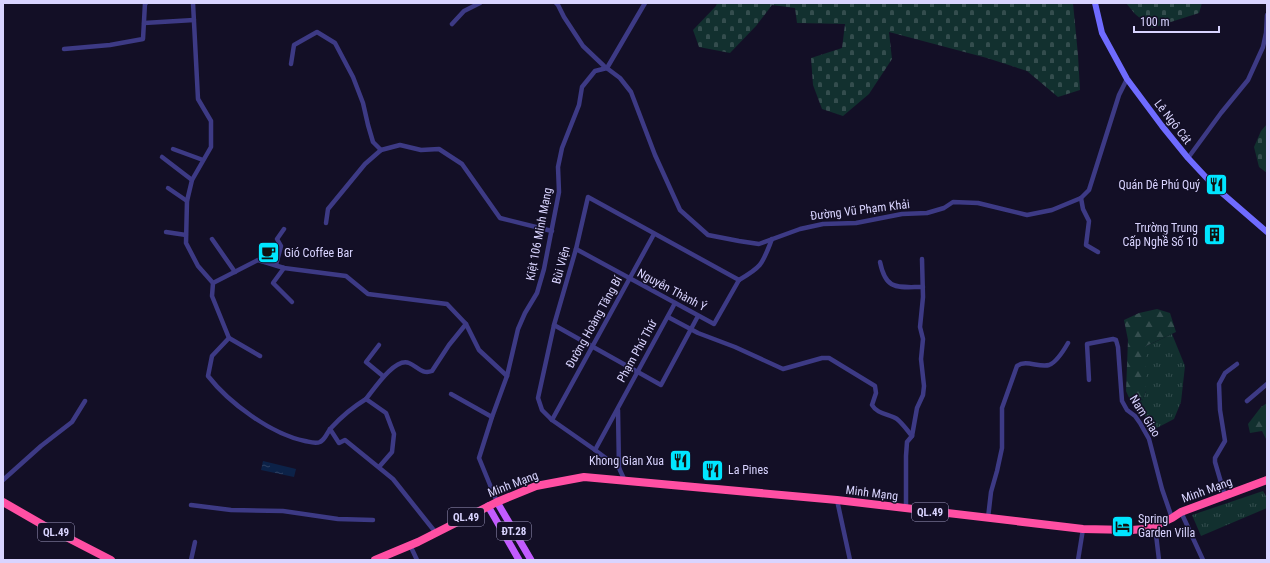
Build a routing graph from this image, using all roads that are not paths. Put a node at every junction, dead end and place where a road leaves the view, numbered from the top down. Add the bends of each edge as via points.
1 (146, 3) edge
2 (193, 3) edge
3 (480, 3) edge
4 (556, 3) edge
5 (645, 3) edge
6 (1095, 3) edge
7 (1267, 15) edge
8 (194, 20) junction
9 (144, 23) junction
10 (452, 24) dead end
11 (64, 49) dead end
12 (291, 64) dead end
13 (607, 68) junction
14 (1127, 79) junction
15 (173, 149) dead end
16 (381, 150) junction
17 (162, 157) dead end
18 (1188, 158) junction
19 (203, 160) junction
20 (192, 180) junction
21 (168, 188) dead end
22 (1081, 198) junction
23 (187, 201) junction
24 (326, 223) dead end
25 (284, 229) dead end
26 (552, 231) junction
27 (166, 232) dead end
28 (1267, 232) edge
29 (654, 234) junction
30 (186, 235) junction
31 (212, 239) dead end
32 (772, 239) junction
33 (576, 249) junction
34 (1098, 252) dead end
35 (922, 259) dead end
36 (880, 262) dead end
37 (276, 266) junction
38 (284, 268) junction
39 (235, 272) junction
40 (629, 278) junction
41 (739, 280) junction
42 (213, 283) junction
43 (923, 287) junction
44 (292, 302) dead end
45 (675, 303) junction
46 (698, 316) junction
47 (668, 317) junction
48 (466, 324) junction
49 (554, 325) junction
50 (691, 329) junction
51 (229, 338) junction
52 (1068, 343) dead end
53 (379, 345) dead end
54 (592, 346) junction
55 (260, 356) dead end
56 (1236, 364) dead end
57 (638, 372) junction
58 (383, 376) junction
59 (507, 376) junction
60 (1089, 380) dead end
61 (1267, 384) edge
62 (451, 394) dead end
63 (366, 399) junction
64 (85, 401) dead end
65 (1246, 401) dead end
66 (618, 408) junction
67 (492, 416) junction
68 (552, 420) junction
69 (330, 429) junction
70 (912, 436) junction
71 (595, 450) junction
72 (379, 468) junction
73 (619, 468) junction
74 (3, 480) edge
75 (1267, 480) edge
76 (625, 481) junction
77 (1225, 496) junction
78 (837, 500) junction
79 (3, 502) edge
80 (497, 502) junction
81 (191, 505) dead end
82 (488, 506) junction
83 (906, 509) junction
84 (1181, 512) junction
85 (988, 518) junction
86 (1172, 518) junction
87 (373, 520) dead end
88 (1155, 526) junction
89 (1083, 529) junction
90 (436, 533) junction
91 (195, 542) dead end
92 (410, 545) junction
93 (111, 560) edge
94 (191, 560) edge
95 (374, 560) edge
96 (417, 560) edge
97 (519, 560) edge
98 (531, 560) edge
99 (850, 560) edge
100 (1078, 560) edge
101 (1159, 560) edge
102 (1203, 560) edge

1 - 9 street
2 - 8 street
3 - 10 street via 464,11
4 - 13 street, Đường Vũ Phạm Khải via 583,46
5 - 13 street
6 - 14 street, Lê Ngô Cát via 1102,33
7 - 18 street via 1263,47 1248,80
8 - 9 street
8 - 19 street via 198,99 211,121 210,147
9 - 11 street via 143,39
12 - 16 street via 294,45 317,32 335,43 363,103 373,142
13 - 26 street, Kiệt 106 Minh Mạng via 595,71 582,87 579,105 562,148 558,167 559,192
13 - 32 street, Đường Vũ Phạm Khải via 620,78 631,92 680,210 708,235 759,244
14 - 18 street, Lê Ngô Cát
14 - 22 street via 1119,95 1089,190
15 - 19 street
16 - 24 street via 365,164 328,209
16 - 26 street via 400,144 421,150 439,149 462,164 500,218
17 - 20 street
18 - 28 street, Lê Ngô Cát via 1215,187
19 - 20 street
20 - 23 street
21 - 23 street
22 - 32 street, Đường Vũ Phạm Khải via 1052,210 1027,215 978,203 953,202 935,211 856,223 823,224
22 - 34 street via 1089,221 1086,245
23 - 30 street
25 - 37 street via 277,239 281,246
26 - 59 street, Kiệt 106 Minh Mạng via 537,293 518,329
27 - 30 street
29 - 33 street, Bùi Viện via 588,197
29 - 40 street, Đường Hoàng Tăng Bí
29 - 41 street, Bùi Viện
30 - 42 street via 186,243 198,266
31 - 39 street
32 - 41 street via 761,264 755,271
33 - 40 street, Nguyễn Thành Ý
33 - 49 street, Bùi Viện
35 - 43 street
36 - 43 street via 883,276 891,284
37 - 38 street
37 - 39 street via 258,260
38 - 44 street via 273,283
38 - 48 street via 346,276 368,294 447,304
39 - 42 street
40 - 45 street, Nguyễn Thành Ý
40 - 54 street, Đường Hoàng Tăng Bí
41 - 46 street, Nguyễn Thành Ý via 714,324
42 - 51 street via 212,296
43 - 70 street via 920,327 924,339 921,359 924,386
45 - 46 street, Nguyễn Thành Ý
45 - 47 street, Phạm Phú Thứ
46 - 50 street
47 - 50 street
47 - 57 street, Phạm Phú Thứ
48 - 58 street via 448,345 432,371 422,372 408,362 397,365
48 - 59 street via 479,350
49 - 54 street
49 - 68 street, Bùi Viện via 538,398 542,410
50 - 57 street via 661,385
50 - 70 street via 783,369 829,358 875,386 873,408 903,424
51 - 55 street
51 - 69 street via 212,356 208,376 230,399 264,423 295,439 321,442
52 - 85 street via 1049,364 1021,363 1017,366 1002,408 1002,448 991,492
53 - 58 street via 366,362
54 - 57 street
54 - 68 street, Đường Hoàng Tăng Bí
56 - 77 street via 1225,373 1219,390 1225,441 1215,462
57 - 66 street, Phạm Phú Thứ
58 - 63 street
59 - 67 street, Kiệt 106 Minh Mạng
60 - 86 street, Nam Giao via 1087,344 1116,340 1122,402 1135,416 1149,439
61 - 65 street
62 - 67 street
63 - 69 street
63 - 72 street via 386,413 394,434 392,452
64 - 74 street via 72,422
66 - 71 street, Phạm Phú Thứ
66 - 73 street
67 - 80 street, Kiệt 106 Minh Mạng via 479,458
68 - 71 street, Bùi Viện
69 - 72 street via 339,443 345,440
70 - 83 street via 906,450
71 - 73 street, Bùi Viện
72 - 90 street via 393,479
73 - 76 street
75 - 77 highway, Minh Mạng / QL.49
76 - 78 highway, Minh Mạng / QL.49
76 - 80 highway, Minh Mạng / QL.49 via 584,477 536,486
77 - 84 highway, Minh Mạng / QL.49
78 - 83 highway, Minh Mạng / QL.49
78 - 99 street
79 - 93 highway, QL.49
80 - 82 highway, Minh Mạng / QL.49
80 - 98 main road, ĐT.28
81 - 87 street
82 - 90 highway, Minh Mạng / QL.49
82 - 97 main road, ĐT.28
83 - 85 highway, Minh Mạng / QL.49
84 - 86 highway, Minh Mạng / QL.49
84 - 102 street
85 - 89 highway, Minh Mạng / QL.49
86 - 88 highway, Minh Mạng / QL.49
88 - 89 highway, Minh Mạng / QL.49 via 1130,530
88 - 101 street
89 - 100 street
90 - 92 highway, QL.49
91 - 94 street
92 - 95 highway, QL.49
92 - 96 street

